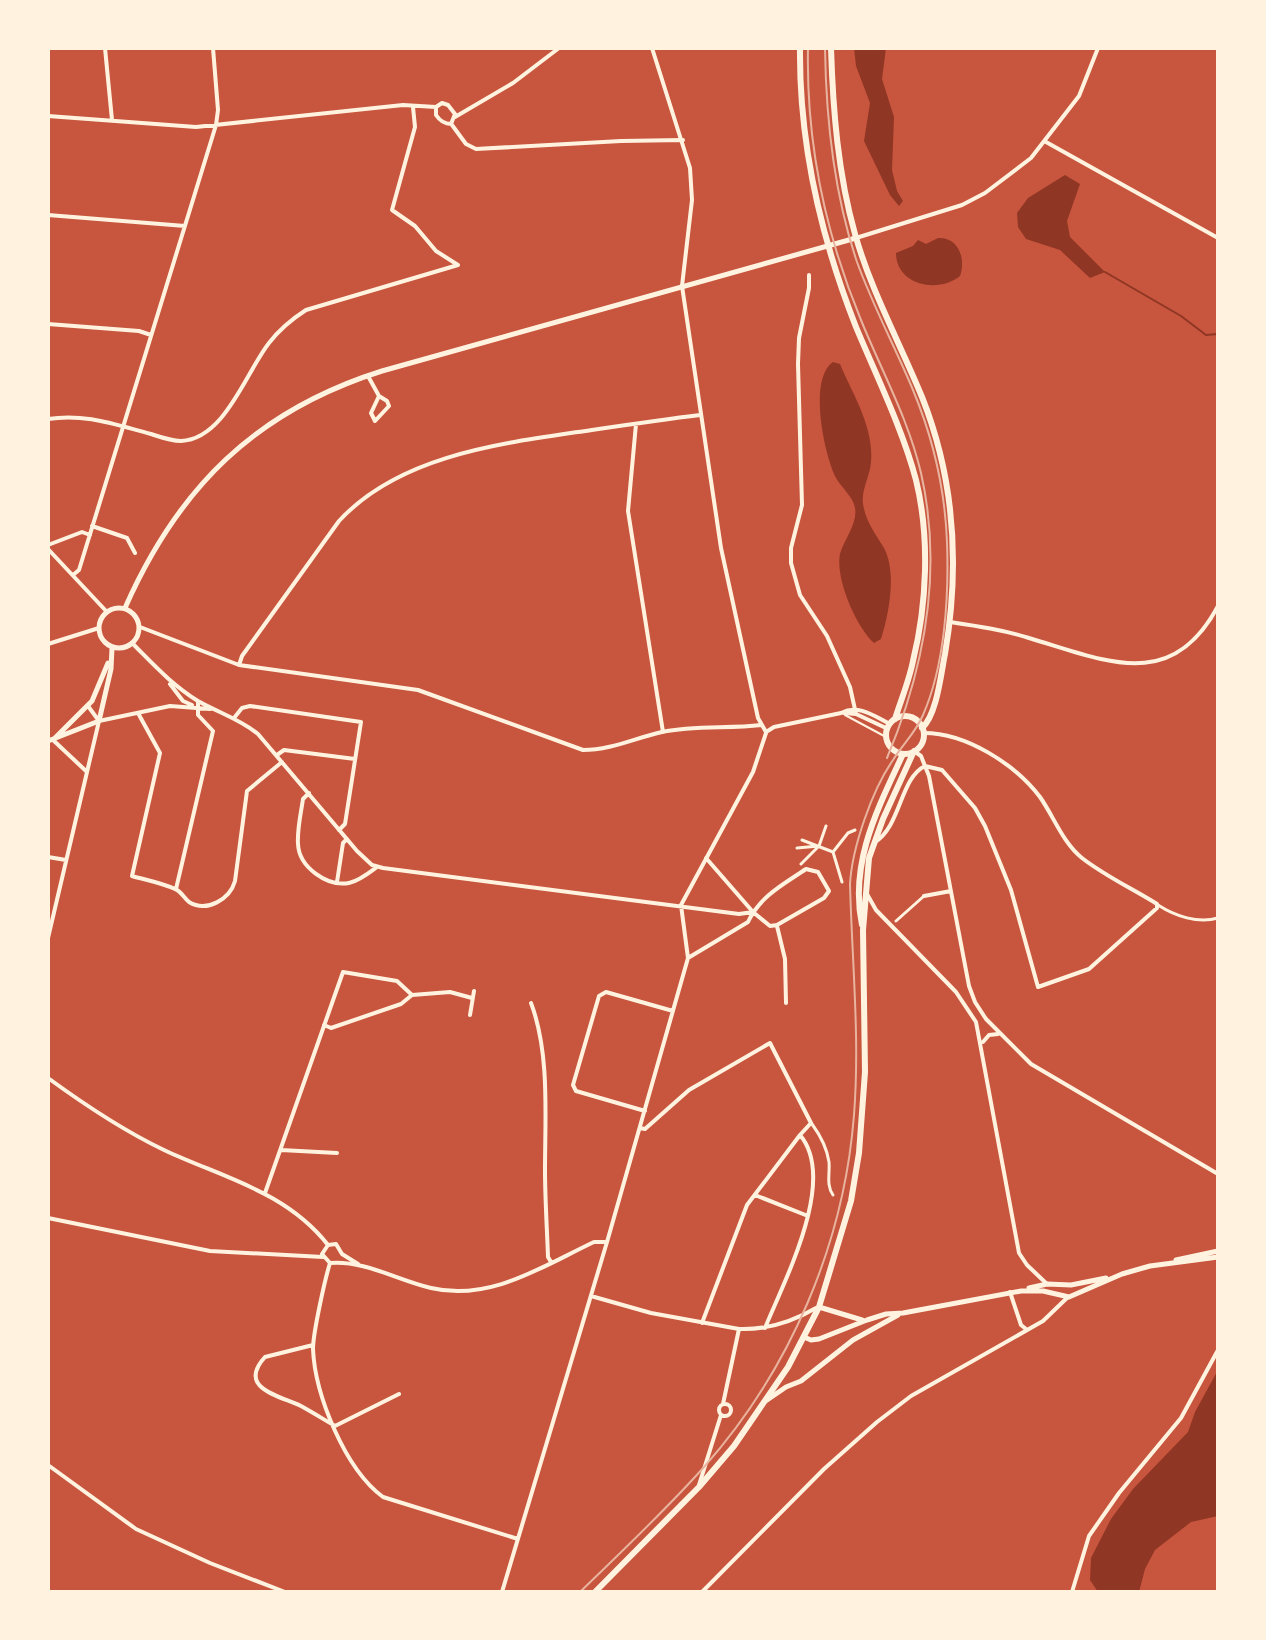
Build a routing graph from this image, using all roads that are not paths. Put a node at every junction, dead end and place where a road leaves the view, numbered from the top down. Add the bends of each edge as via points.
1 (105, 48) edge
2 (213, 48) edge
3 (559, 48) edge
4 (652, 48) edge
5 (800, 48) edge
6 (831, 48) edge
7 (1098, 48) edge
8 (413, 107) junction
9 (436, 107) junction
10 (48, 116) edge
11 (455, 117) junction
12 (112, 120) junction
13 (451, 124) junction
14 (216, 125) junction
15 (683, 140) junction
16 (1046, 142) junction
17 (48, 215) edge
18 (185, 226) junction
19 (856, 238) junction
20 (1218, 238) edge
21 (829, 246) junction
22 (809, 275) dead end
23 (682, 286) junction
24 (48, 324) edge
25 (151, 335) junction
26 (368, 376) junction
27 (379, 396) junction
28 (700, 415) junction
29 (48, 419) edge
30 (636, 424) junction
31 (124, 427) junction
32 (92, 526) junction
33 (90, 535) junction
34 (48, 547) edge
35 (135, 553) dead end
36 (73, 575) junction
37 (1218, 606) edge
38 (125, 608) junction
39 (107, 612) junction
40 (950, 622) junction
41 (140, 627) junction
42 (99, 628) junction
43 (132, 643) junction
44 (48, 644) edge
45 (112, 648) junction
46 (110, 659) junction
47 (239, 665) junction
48 (166, 679) junction
49 (198, 700) junction
50 (90, 703) junction
51 (103, 708) junction
52 (197, 708) junction
53 (214, 709) junction
54 (856, 711) junction
55 (138, 713) junction
56 (841, 713) junction
57 (234, 718) junction
58 (99, 721) junction
59 (761, 725) junction
60 (890, 727) junction
61 (923, 731) junction
62 (663, 732) junction
63 (766, 732) junction
64 (52, 739) edge
65 (914, 751) junction
66 (903, 754) junction
67 (277, 755) junction
68 (355, 759) junction
69 (282, 762) junction
70 (925, 766) junction
71 (86, 771) junction
72 (309, 793) junction
73 (826, 826) dead end
74 (339, 830) junction
75 (855, 830) dead end
76 (347, 839) junction
77 (802, 840) dead end
78 (873, 843) junction
79 (819, 846) junction
80 (797, 848) dead end
81 (833, 852) junction
82 (48, 857) edge
83 (706, 858) junction
84 (66, 860) junction
85 (801, 864) dead end
86 (378, 867) junction
87 (337, 882) junction
88 (842, 882) dead end
89 (176, 889) junction
90 (951, 891) junction
91 (866, 892) junction
92 (924, 896) joint
93 (681, 905) junction
94 (1158, 905) junction
95 (753, 912) junction
96 (1218, 918) edge
97 (896, 921) dead end
98 (50, 925) edge
99 (777, 925) junction
100 (863, 930) junction
101 (48, 938) edge
102 (688, 958) junction
103 (969, 986) junction
104 (474, 991) dead end
105 (956, 992) junction
106 (412, 995) junction
107 (472, 998) junction
108 (531, 1003) dead end
109 (786, 1003) dead end
110 (673, 1011) junction
111 (470, 1015) dead end
112 (324, 1025) junction
113 (1001, 1034) junction
114 (982, 1044) junction
115 (48, 1078) edge
116 (645, 1111) junction
117 (811, 1123) junction
118 (640, 1128) junction
119 (800, 1135) junction
120 (281, 1150) junction
121 (337, 1153) dead end
122 (1218, 1174) edge
123 (265, 1193) junction
124 (755, 1195) junction
125 (833, 1195) dead end
126 (808, 1216) junction
127 (48, 1218) edge
128 (607, 1242) junction
129 (328, 1245) junction
130 (1218, 1251) edge
131 (342, 1254) junction
132 (323, 1257) junction
133 (1218, 1257) edge
134 (338, 1261) junction
135 (1174, 1261) junction
136 (551, 1262) junction
137 (330, 1263) junction
138 (360, 1265) junction
139 (1122, 1274) junction
140 (1047, 1284) junction
141 (1021, 1291) junction
142 (1010, 1292) junction
143 (591, 1296) junction
144 (1071, 1296) junction
145 (819, 1307) junction
146 (903, 1313) junction
147 (867, 1320) junction
148 (702, 1323) junction
149 (765, 1328) junction
150 (739, 1329) junction
151 (1027, 1330) junction
152 (804, 1337) junction
153 (313, 1345) junction
154 (1218, 1350) edge
155 (399, 1394) dead end
156 (767, 1400) junction
157 (723, 1404) junction
158 (721, 1415) junction
159 (335, 1426) junction
160 (48, 1465) edge
161 (699, 1487) junction
162 (518, 1539) junction
163 (285, 1592) edge
164 (502, 1592) edge
165 (595, 1592) edge
166 (702, 1592) edge
167 (1072, 1592) edge

1 - 12 street
2 - 14 street
3 - 11 street
4 - 15 street
5 - 21 main road via 805,140
6 - 19 main road via 836,136
7 - 16 street via 1079,96
8 - 9 street
8 - 14 street
8 - 31 street via 415,127 392,210 458,265 306,310 270,342 226,412 193,439 177,441
9 - 11 street via 448,105
9 - 13 street via 439,120
10 - 12 street
11 - 13 street
12 - 14 street
13 - 15 street via 476,149
14 - 18 street
15 - 23 street via 692,200
16 - 19 street via 1000,182 962,205
16 - 20 street
17 - 18 street
18 - 25 street
19 - 21 street
19 - 40 main road via 942,461 953,539
21 - 23 street
21 - 60 main road via 916,479 922,521 921,616 913,661
22 - 54 street via 798,364 802,505 791,563 800,595 838,659
23 - 26 street
23 - 28 street
24 - 25 street
25 - 31 street
26 - 27 street
26 - 38 street via 308,402 231,453 162,537
27 - 27 street via 371,413 375,421 389,406
28 - 30 street
28 - 59 street via 721,548
29 - 31 street via 87,417
30 - 47 street via 475,449 374,490 339,521
30 - 62 street via 628,511
31 - 32 street
32 - 33 street
32 - 35 street via 127,538
33 - 34 street via 82,532
33 - 36 street
34 - 36 street
36 - 39 street
37 - 40 street via 1182,649 1135,664
38 - 39 street
38 - 41 street
39 - 42 street
40 - 61 main road via 932,715
41 - 43 street
41 - 47 street
42 - 44 street
42 - 45 street
43 - 45 street
43 - 48 street
45 - 46 street
46 - 50 street
46 - 51 street
47 - 62 street via 418,690 583,750
48 - 49 street
48 - 52 street via 183,701
49 - 52 street
49 - 53 street
50 - 51 street
50 - 58 street
50 - 64 street
51 - 58 street
52 - 53 street
52 - 55 street via 170,706
52 - 89 street via 213,731
53 - 57 street
54 - 56 street
54 - 60 street
55 - 58 street
55 - 89 street via 160,753 132,876
56 - 60 lane
56 - 63 street
57 - 67 street
57 - 68 street via 250,706 361,722
58 - 64 street
58 - 71 street
59 - 62 street
59 - 63 street
60 - 61 main road via 911,717
60 - 66 main road via 892,749
61 - 65 main road via 922,743
61 - 94 street via 988,751 1009,765 1039,796 1081,858
63 - 83 street via 756,766
64 - 71 street
65 - 66 main road
65 - 70 street
65 - 78 main road
66 - 100 main road via 865,844 860,884
67 - 68 street via 284,750
67 - 69 street
68 - 74 street via 345,824
69 - 72 street
69 - 89 street via 247,791 230,892 218,902 198,905
70 - 78 street via 914,774 885,834
70 - 90 street
70 - 94 street via 942,770 985,826 1011,890 1038,987 1089,969
71 - 84 street
72 - 74 street
72 - 87 street via 303,799 300,854 318,875
73 - 79 street
74 - 76 street
75 - 81 street
76 - 86 street
76 - 87 street
77 - 79 street
78 - 91 main road
79 - 80 street
79 - 81 street
79 - 85 street
81 - 88 street
82 - 84 street
83 - 93 street
83 - 95 street
84 - 98 street
86 - 87 street via 353,882
86 - 93 street
90 - 92 street
90 - 103 street
91 - 100 main road
91 - 105 street via 876,910
92 - 97 street
93 - 95 street
93 - 102 street
94 - 96 street via 1193,919
95 - 99 street via 765,924
95 - 99 street via 773,891 806,869 815,870 828,895
95 - 102 street via 748,922
98 - 101 street
99 - 109 street via 785,959
100 - 145 main road via 865,1072 859,1153 851,1201
102 - 110 street
103 - 105 street
103 - 113 street via 982,1013
104 - 107 street
105 - 114 street via 974,1017
106 - 107 street via 450,992
106 - 112 street via 401,1004 331,1028
106 - 112 street via 397,981 343,972
107 - 111 street
108 - 136 street via 546,1097
110 - 116 street
110 - 116 street via 606,992 599,996 573,1085 576,1091
112 - 120 street
113 - 114 street via 989,1035
113 - 122 street via 1045,1073
114 - 140 street via 1018,1249
115 - 123 street via 135,1135
116 - 118 street
117 - 118 street via 770,1043 689,1090
117 - 119 street
117 - 125 street via 828,1160
118 - 128 street
119 - 124 street
119 - 126 street via 813,1161
120 - 121 street
120 - 123 street
123 - 129 street via 300,1216
124 - 126 street
124 - 148 street
126 - 149 street
127 - 132 street via 210,1251
128 - 136 street via 594,1242
128 - 143 street
129 - 131 street via 339,1246
129 - 132 street
130 - 135 street
131 - 134 street
131 - 138 street
132 - 137 street
133 - 135 street
134 - 137 street
134 - 138 street
135 - 139 street
136 - 138 street via 516,1280 455,1291
137 - 153 street
139 - 140 street
139 - 144 street
140 - 141 street
141 - 142 street
141 - 144 street
142 - 146 street
142 - 151 street
143 - 148 street
143 - 162 street
144 - 151 street
145 - 147 street
145 - 149 street
145 - 152 main road
146 - 147 street
146 - 156 street via 853,1340
147 - 152 street via 819,1339
148 - 150 street
149 - 150 street
150 - 157 street
151 - 166 street via 911,1396 877,1422
152 - 156 main road
153 - 159 street via 322,1399
153 - 159 street via 265,1357 256,1380 261,1389
154 - 167 street via 1181,1418 1089,1536
155 - 159 street
156 - 161 main road
157 - 158 street via 718,1408
157 - 158 street via 731,1410 728,1416
158 - 161 street
159 - 162 street via 351,1463 383,1497
160 - 163 street via 136,1529
161 - 165 main road
162 - 164 street

